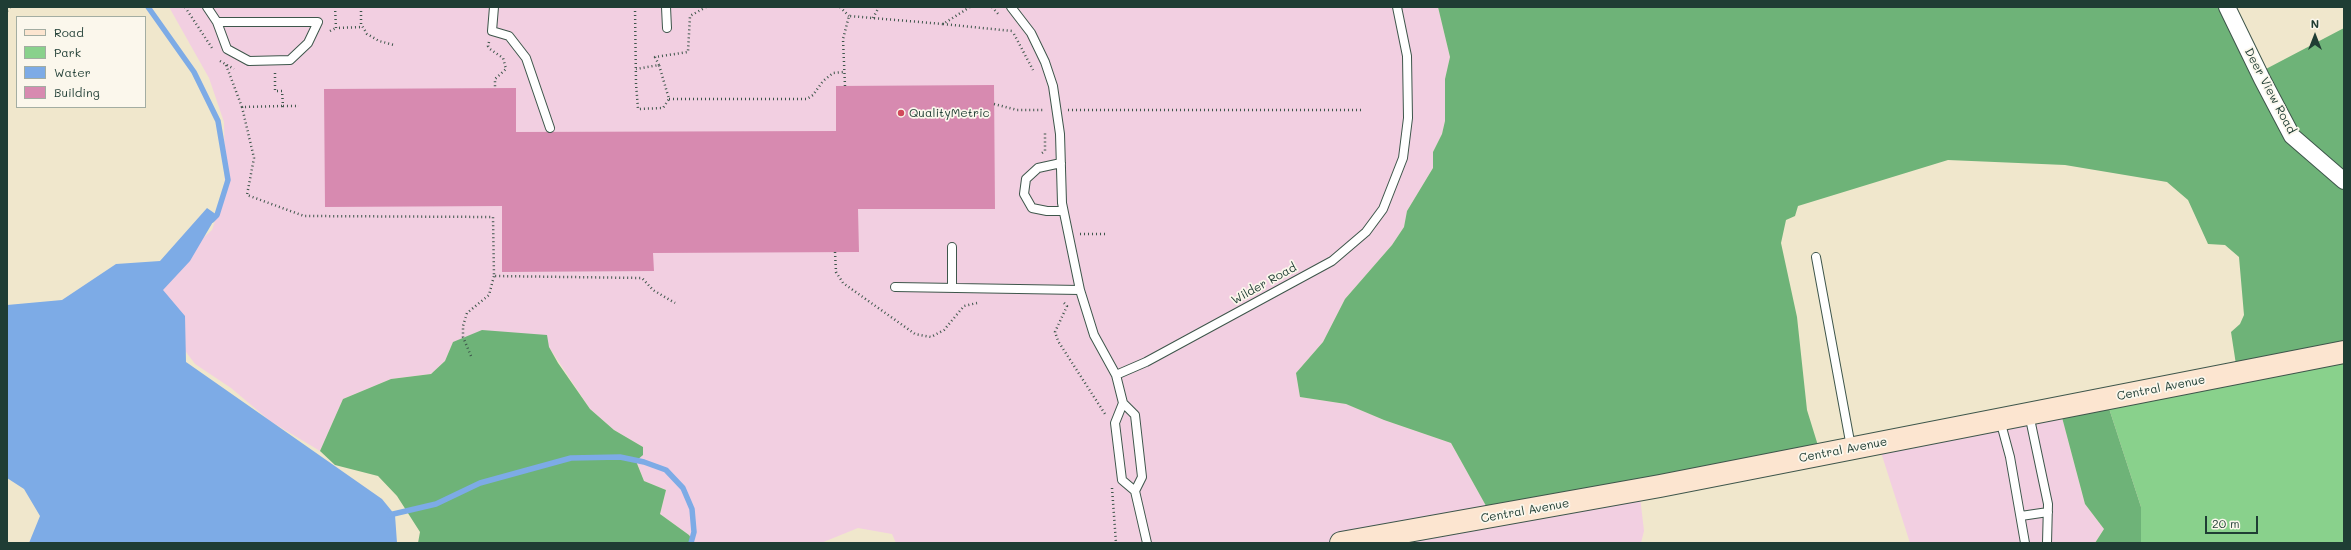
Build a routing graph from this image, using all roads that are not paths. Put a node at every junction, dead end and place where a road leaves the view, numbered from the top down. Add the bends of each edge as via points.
1 (207, 7) edge
2 (494, 7) edge
3 (666, 7) edge
4 (1011, 7) edge
5 (1397, 7) edge
6 (2227, 7) edge
7 (217, 22) junction
8 (667, 28) dead end
9 (550, 128) dead end
10 (1060, 163) junction
11 (2344, 181) edge
12 (1063, 211) junction
13 (952, 247) dead end
14 (1816, 257) dead end
15 (895, 287) dead end
16 (952, 288) junction
17 (1080, 290) junction
18 (2344, 352) edge
19 (1116, 375) junction
20 (1123, 403) junction
21 (2029, 414) junction
22 (2000, 419) junction
23 (1851, 448) junction
24 (1135, 491) junction
25 (2048, 512) junction
26 (2022, 516) junction
27 (1147, 543) edge
28 (1341, 543) edge
29 (2025, 543) edge
30 (2047, 543) edge

1 - 7 lane
2 - 9 lane via 492,31 509,36 526,58
3 - 8 lane
4 - 10 lane via 1031,34 1053,86
5 - 19 lane, Wilder Road via 1407,56 1408,118 1403,158 1383,209 1370,226 1332,261 1146,362
6 - 11 street, Deer View Road via 2292,136
7 - 7 lane via 227,49 249,61 290,60 308,43 318,22
10 - 12 lane
10 - 12 lane via 1038,168 1026,178 1024,194 1032,208
12 - 17 lane
13 - 16 lane
14 - 23 lane
15 - 16 lane
16 - 17 lane
17 - 19 lane via 1094,335
18 - 21 main road, Central Avenue
19 - 20 lane
20 - 24 lane via 1135,415 1142,477
20 - 24 lane via 1115,423 1122,480
21 - 22 main road, Central Avenue
21 - 25 lane
22 - 23 main road, Central Avenue
22 - 26 lane
23 - 28 main road, Central Avenue via 1515,513
24 - 27 lane
25 - 26 lane
25 - 30 lane
26 - 29 lane

